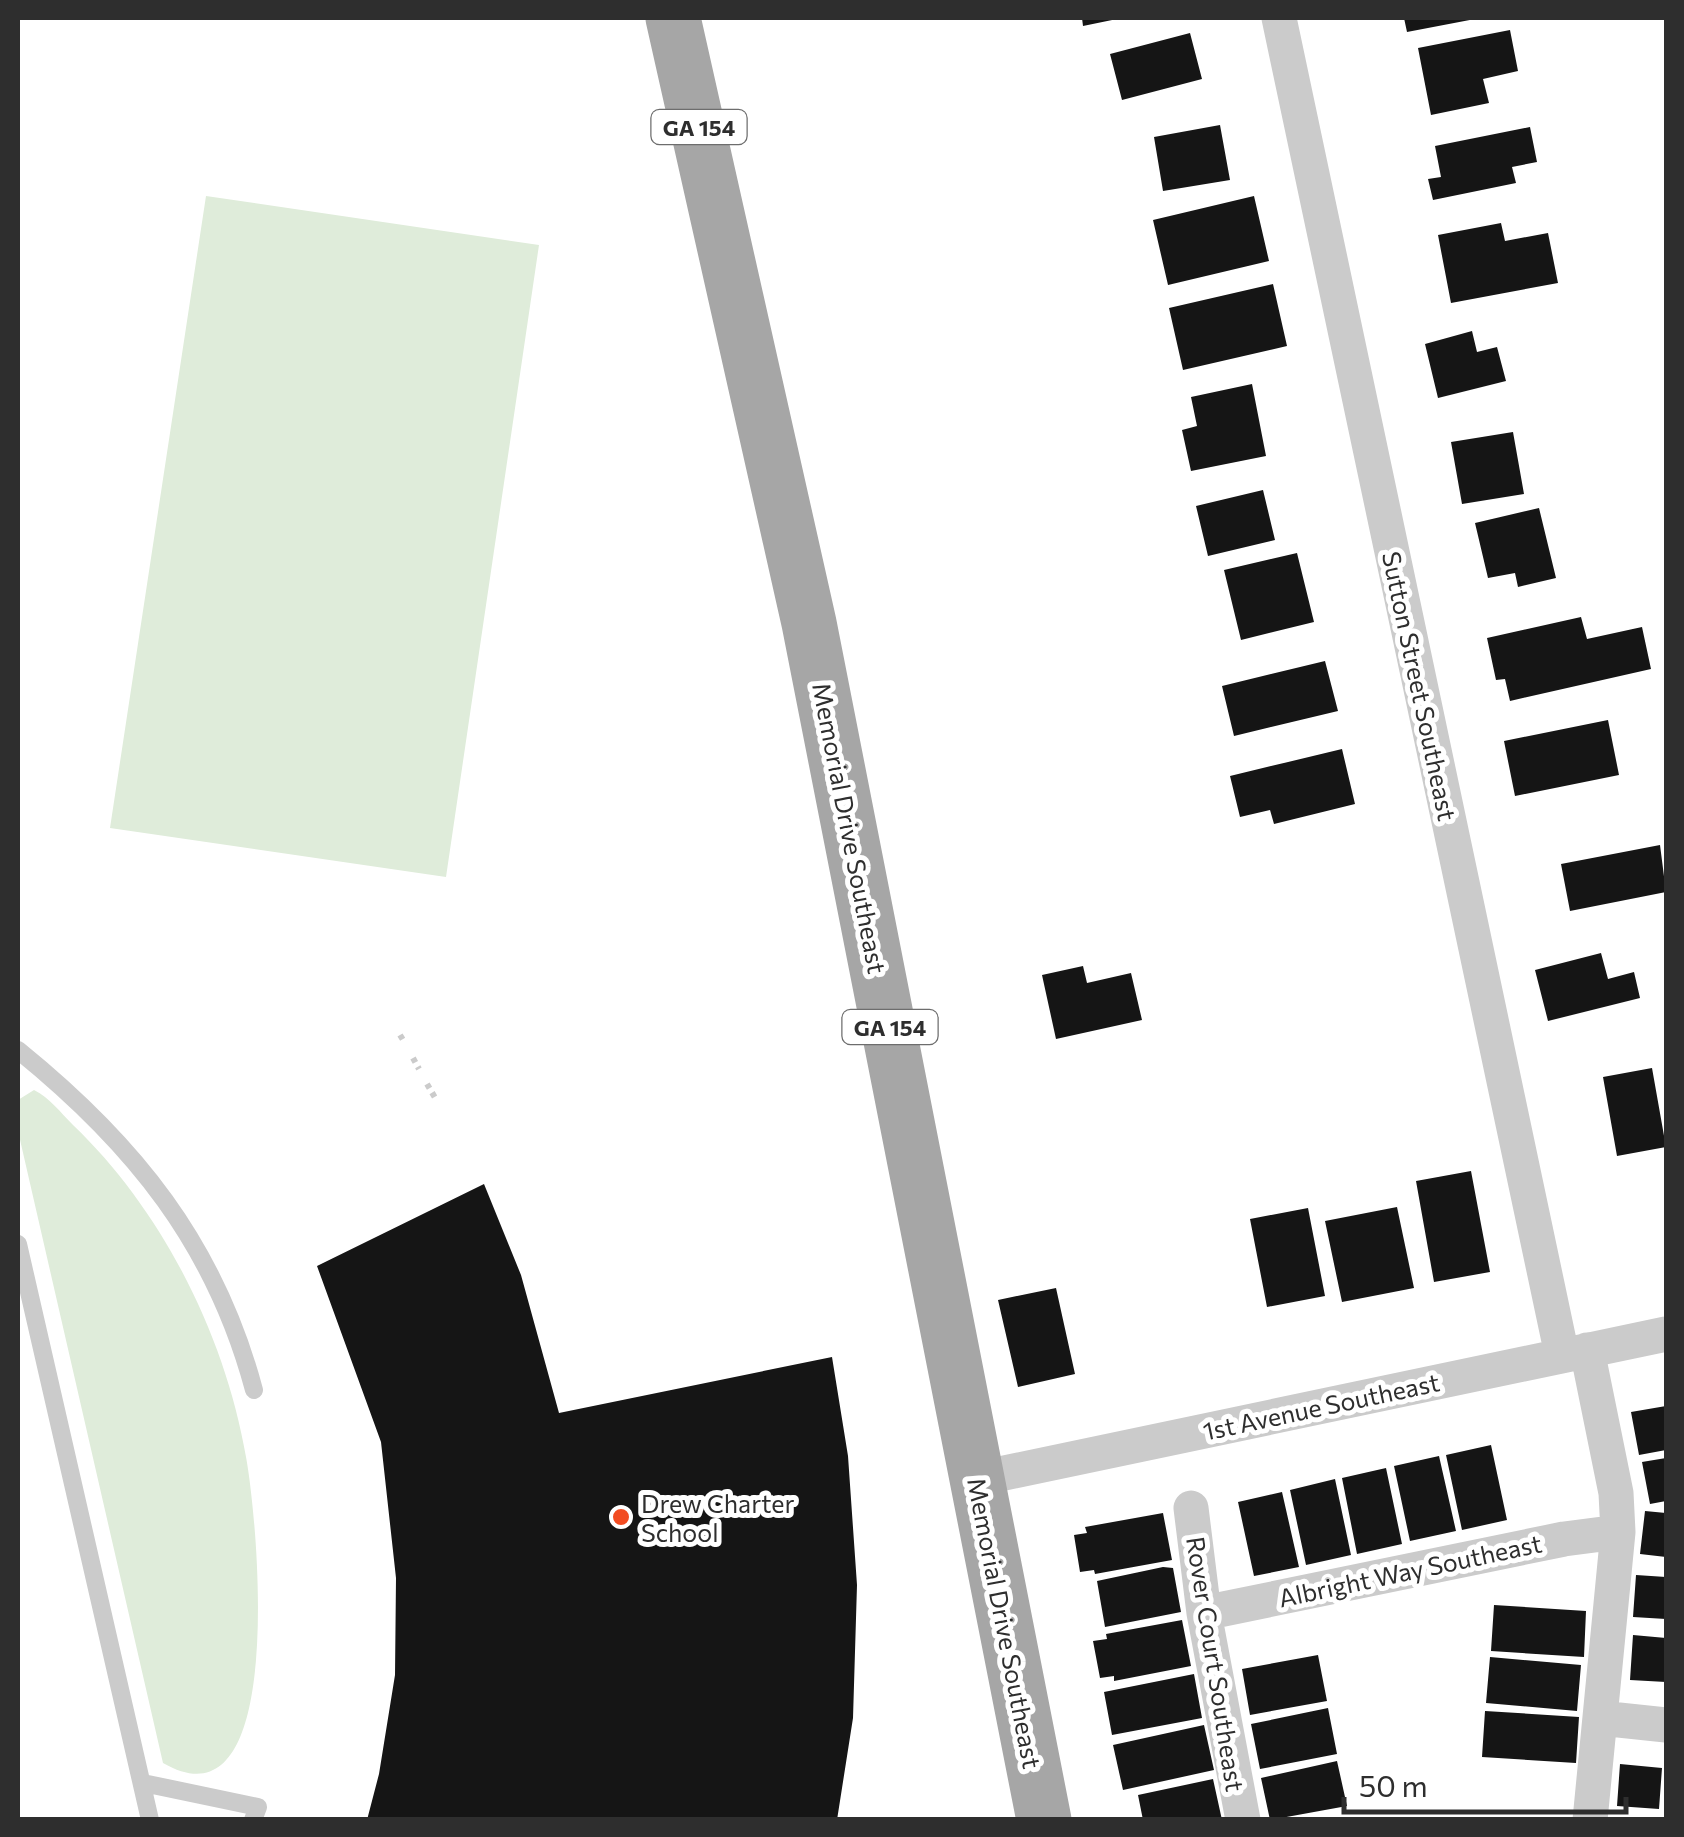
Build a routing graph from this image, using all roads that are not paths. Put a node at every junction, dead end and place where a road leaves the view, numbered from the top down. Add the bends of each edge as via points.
1 (674, 18) edge
2 (1279, 18) edge
3 (18, 1050) edge
4 (18, 1244) edge
5 (1666, 1334) edge
6 (1574, 1352) junction
7 (254, 1390) dead end
8 (976, 1479) junction
9 (1191, 1508) dead end
10 (1618, 1532) junction
11 (1204, 1613) junction
12 (1600, 1718) junction
13 (1666, 1725) edge
14 (143, 1782) junction
15 (256, 1813) edge
16 (150, 1820) edge
17 (1044, 1820) edge
18 (1243, 1820) edge
19 (1590, 1820) edge

1 - 8 main road, Memorial Drive Southeast / GA 154 via 809,623
2 - 6 street, Sutton Street Southeast
3 - 7 lane via 82,1106 165,1198 200,1248
4 - 14 lane
5 - 6 street, 1st Avenue Southeast
6 - 8 street, 1st Avenue Southeast
6 - 10 street, Sutton Street Southeast via 1616,1493
8 - 17 main road, Memorial Drive Southeast / GA 154
9 - 11 street, Rover Court Southeast
10 - 11 street, Albright Way Southeast
10 - 12 street, Sutton Street Southeast
11 - 18 street, Rover Court Southeast
12 - 13 street
12 - 19 street, Sutton Street Southeast
14 - 15 lane
14 - 16 lane

